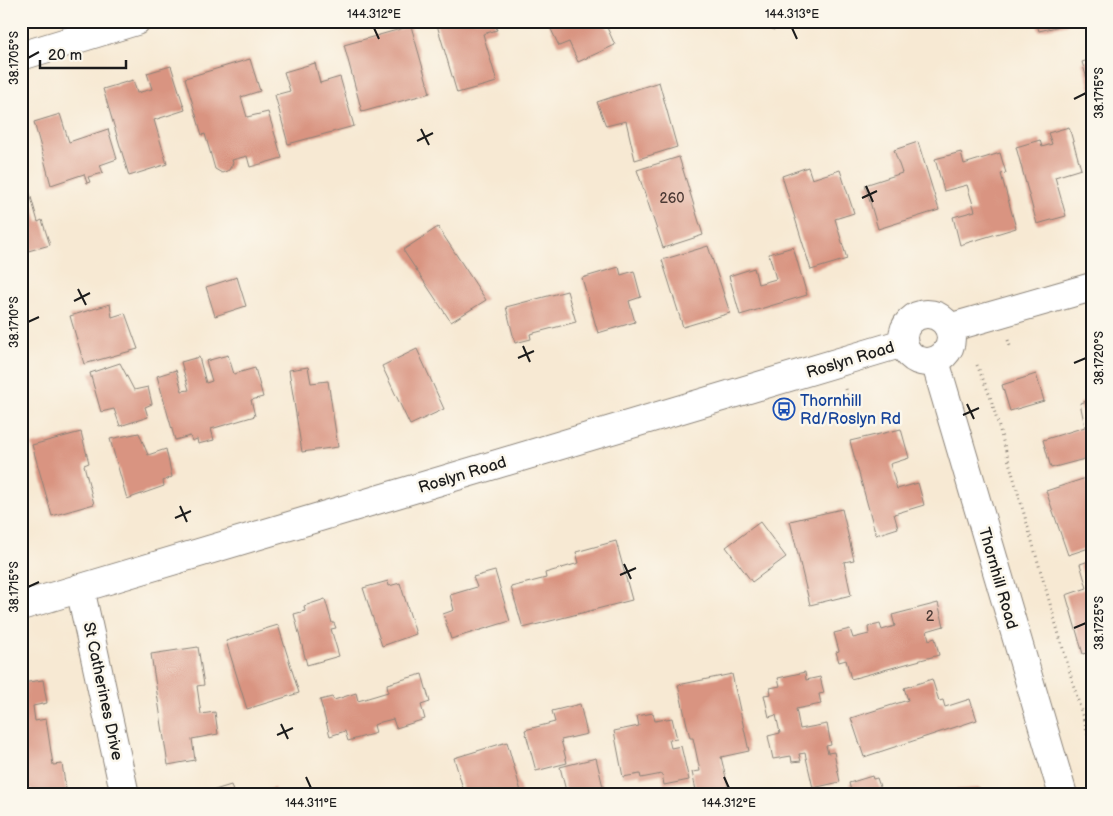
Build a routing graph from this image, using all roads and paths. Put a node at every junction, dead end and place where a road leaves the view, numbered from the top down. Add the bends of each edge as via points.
1 (136, 21) edge
2 (21, 56) edge
3 (1092, 287) edge
4 (949, 328) junction
5 (903, 343) junction
6 (935, 361) junction
7 (977, 365) dead end
8 (80, 588) junction
9 (21, 606) edge
10 (1092, 750) edge
11 (125, 795) edge
12 (1062, 795) edge

1 - 2 street
3 - 4 street
4 - 5 street via 939,317 923,314 909,321 902,335
4 - 6 street via 949,348
5 - 6 street via 906,351 918,361
5 - 8 street, Roslyn Road
6 - 12 street, Thornhill Road
7 - 10 path via 990,396
8 - 9 street, Roslyn Road
8 - 11 street, St Catherines Drive

